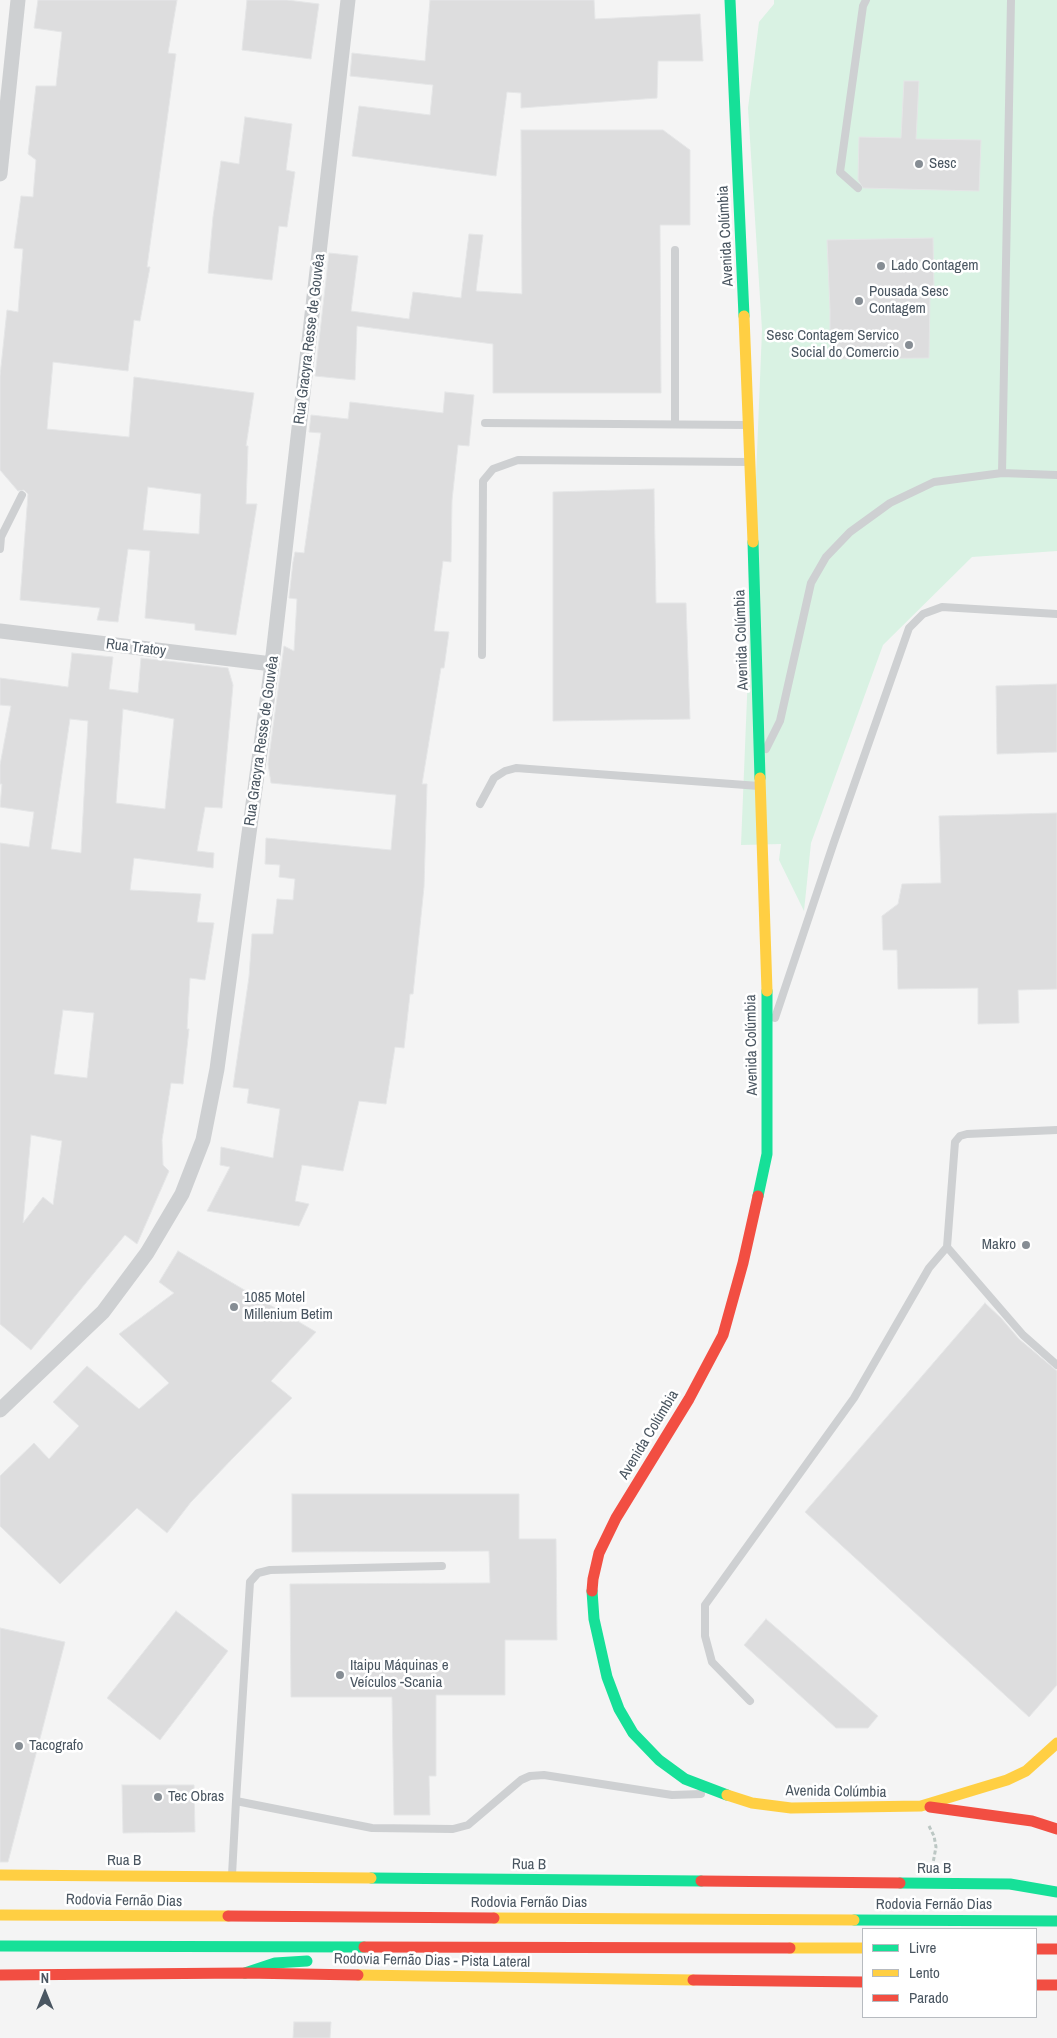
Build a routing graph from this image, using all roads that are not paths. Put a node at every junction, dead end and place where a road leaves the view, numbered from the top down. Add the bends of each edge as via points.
1 (18, 0) edge
2 (348, 0) edge
3 (730, 0) edge
4 (866, 0) edge
5 (1011, 0) edge
6 (0, 174) edge
7 (858, 188) dead end
8 (675, 250) dead end
9 (485, 423) dead end
10 (675, 424) junction
11 (750, 425) junction
12 (751, 462) junction
13 (1002, 473) junction
14 (1057, 475) edge
15 (22, 495) dead end
16 (0, 549) edge
17 (1057, 614) edge
18 (0, 631) edge
19 (482, 655) dead end
20 (272, 664) junction
21 (760, 760) junction
22 (761, 786) junction
23 (480, 804) dead end
24 (768, 1042) junction
25 (1057, 1130) edge
26 (946, 1247) junction
27 (1057, 1365) edge
28 (0, 1410) edge
29 (442, 1566) dead end
30 (750, 1701) dead end
31 (1057, 1743) edge
32 (720, 1793) junction
33 (236, 1801) junction
34 (921, 1806) junction
35 (1052, 1814) dead end
36 (1032, 1821) junction
37 (1057, 1829) edge
38 (0, 1875) edge
39 (232, 1877) junction
40 (1057, 1892) edge
41 (0, 1907) edge
42 (0, 1915) edge
43 (22, 1915) junction
44 (1057, 1921) edge
45 (0, 1946) edge
46 (438, 1946) junction
47 (862, 1948) edge
48 (1037, 1949) edge
49 (1057, 1949) edge
50 (341, 1958) dead end
51 (322, 1960) dead end
52 (245, 1973) junction
53 (0, 1975) edge
54 (862, 1982) edge
55 (1037, 1985) edge
56 (1057, 1985) edge

1 - 6 street
2 - 20 street, Rua Gracyra Resse de Gouvêa
3 - 11 main road, Avenida Colúmbia
4 - 7 lane via 840,172
5 - 13 lane
8 - 10 lane
9 - 10 lane
10 - 11 lane
11 - 12 main road, Avenida Colúmbia
12 - 19 lane via 518,460 493,469 483,481
12 - 21 main road, Avenida Colúmbia
13 - 14 lane
13 - 21 lane via 934,482 890,503 850,532 826,557 811,583 780,722
15 - 16 lane via 1,537
17 - 24 lane via 942,606 924,614 909,628
18 - 20 street, Rua Tratoy
20 - 28 street, Rua Gracyra Resse de Gouvêa via 217,1069 203,1140 182,1194 147,1253 103,1312
21 - 22 main road, Avenida Colúmbia
22 - 23 lane via 516,768 494,778
22 - 24 main road, Avenida Colúmbia
24 - 32 main road, Avenida Colúmbia via 768,1154 723,1335 689,1399 616,1518 599,1553 593,1579 594,1619 608,1678 619,1709 633,1733 659,1760 685,1779
25 - 26 lane via 960,1136 955,1142
26 - 27 lane via 1023,1335
26 - 30 lane via 929,1268 854,1398 705,1605 705,1636 712,1662
29 - 33 lane via 270,1570 258,1574 250,1582
31 - 34 main road, Avenida Colúmbia via 1026,1771 1007,1780
32 - 33 lane via 672,1795 544,1775 530,1776 468,1825 454,1829 372,1828
32 - 34 main road, Avenida Colúmbia via 752,1803 791,1808
33 - 39 lane
34 - 36 main road, Avenida Colúmbia
35 - 36 main road
36 - 37 main road, Avenida Colúmbia
38 - 39 main road, Rua B
39 - 40 main road, Rua B via 1010,1884
41 - 43 main road
42 - 43 main road, Rodovia Fernão Dias
43 - 44 main road, Rodovia Fernão Dias
45 - 46 main road
46 - 47 main road
46 - 50 main road via 417,1953
48 - 49 main road
51 - 52 main road via 275,1964
52 - 53 main road, Rodovia Fernão Dias - Pista Lateral
52 - 54 main road, Rodovia Fernão Dias - Pista Lateral
55 - 56 main road

